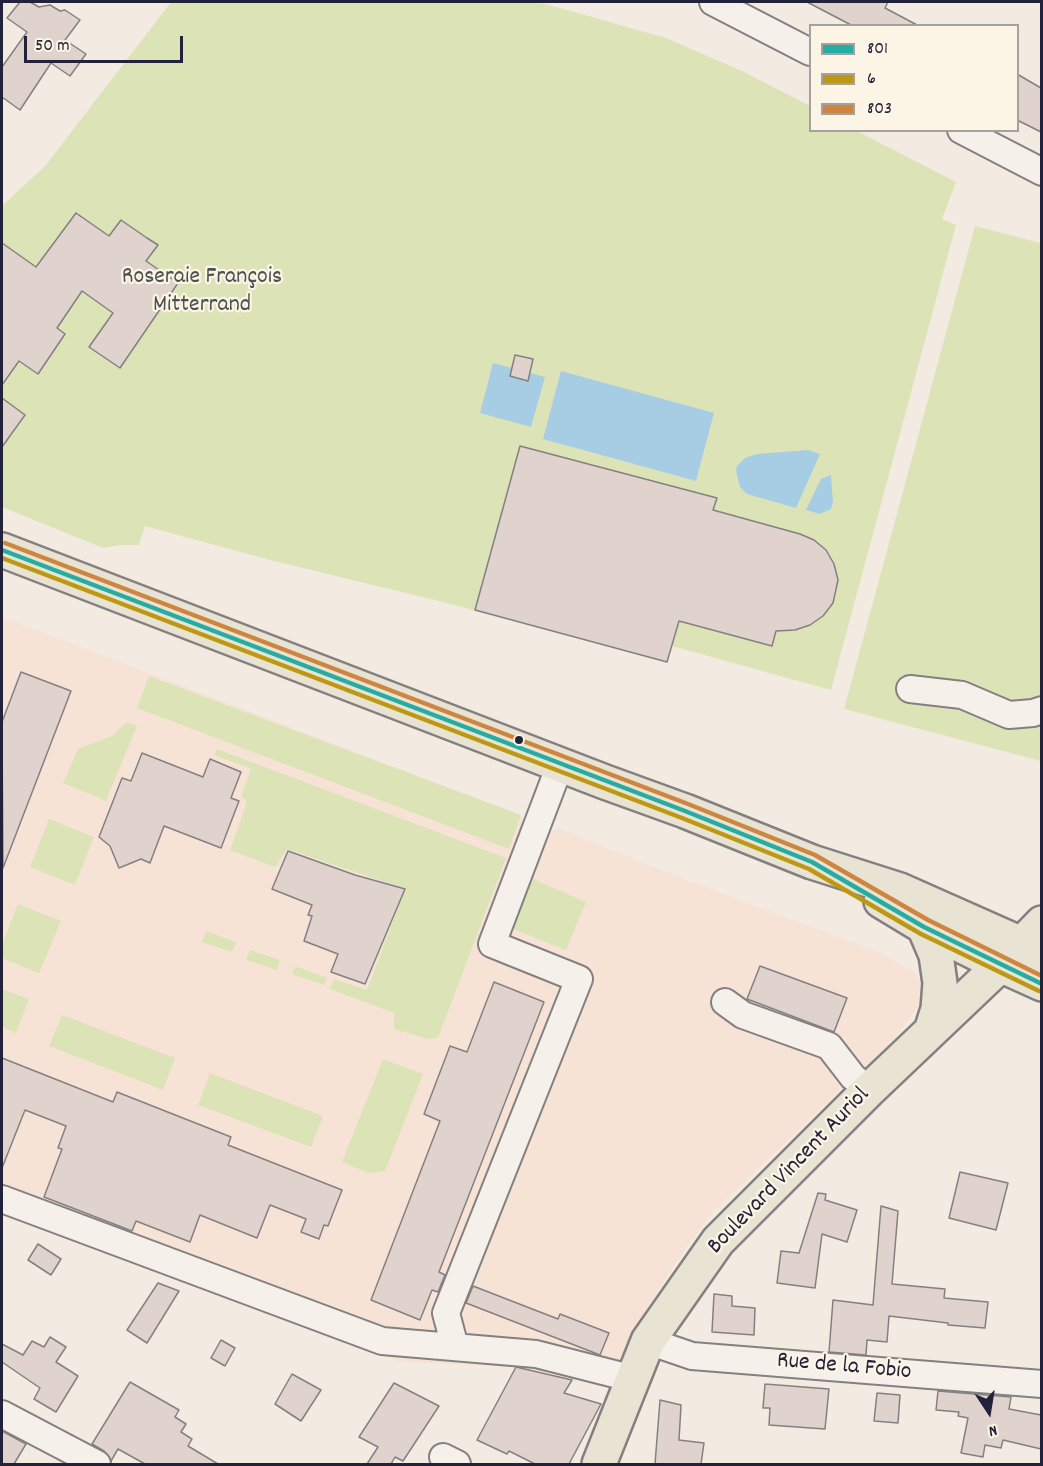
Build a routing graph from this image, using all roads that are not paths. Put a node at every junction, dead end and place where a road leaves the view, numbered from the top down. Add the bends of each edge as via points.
1 (713, 2) edge
2 (809, 51) edge
3 (965, 132) edge
4 (1041, 172) edge
5 (2, 550) edge
6 (2, 566) edge
7 (910, 689) dead end
8 (1041, 710) edge
9 (558, 770) junction
10 (812, 862) junction
11 (893, 908) junction
12 (924, 927) junction
13 (1026, 946) edge
14 (1041, 984) edge
15 (725, 1002) dead end
16 (932, 1028) junction
17 (869, 1090) junction
18 (2, 1199) edge
19 (648, 1341) junction
20 (455, 1347) junction
21 (634, 1379) junction
22 (1041, 1384) edge
23 (2, 1414) edge
24 (97, 1464) edge
25 (599, 1464) edge

1 - 2 street
3 - 4 street
5 - 9 main road
6 - 9 street via 183,636
7 - 8 street via 962,695 1009,715
9 - 10 main road via 685,811
9 - 11 street
9 - 20 street via 492,944 579,979 446,1312
10 - 11 main road
10 - 13 main road via 900,890
11 - 12 main road
12 - 13 main road
12 - 16 main road via 936,955 940,983
13 - 14 main road
13 - 16 main road, Boulevard Vincent Auriol
15 - 17 street via 743,1015 829,1046 853,1077
16 - 17 main road, Boulevard Vincent Auriol
17 - 19 main road, Boulevard Vincent Auriol via 718,1241
18 - 20 street via 381,1341
19 - 21 main road, Boulevard Vincent Auriol
19 - 22 street, Rue de la Fobio via 692,1356
20 - 21 street via 536,1354
21 - 25 main road, Boulevard Vincent Auriol
23 - 24 street

